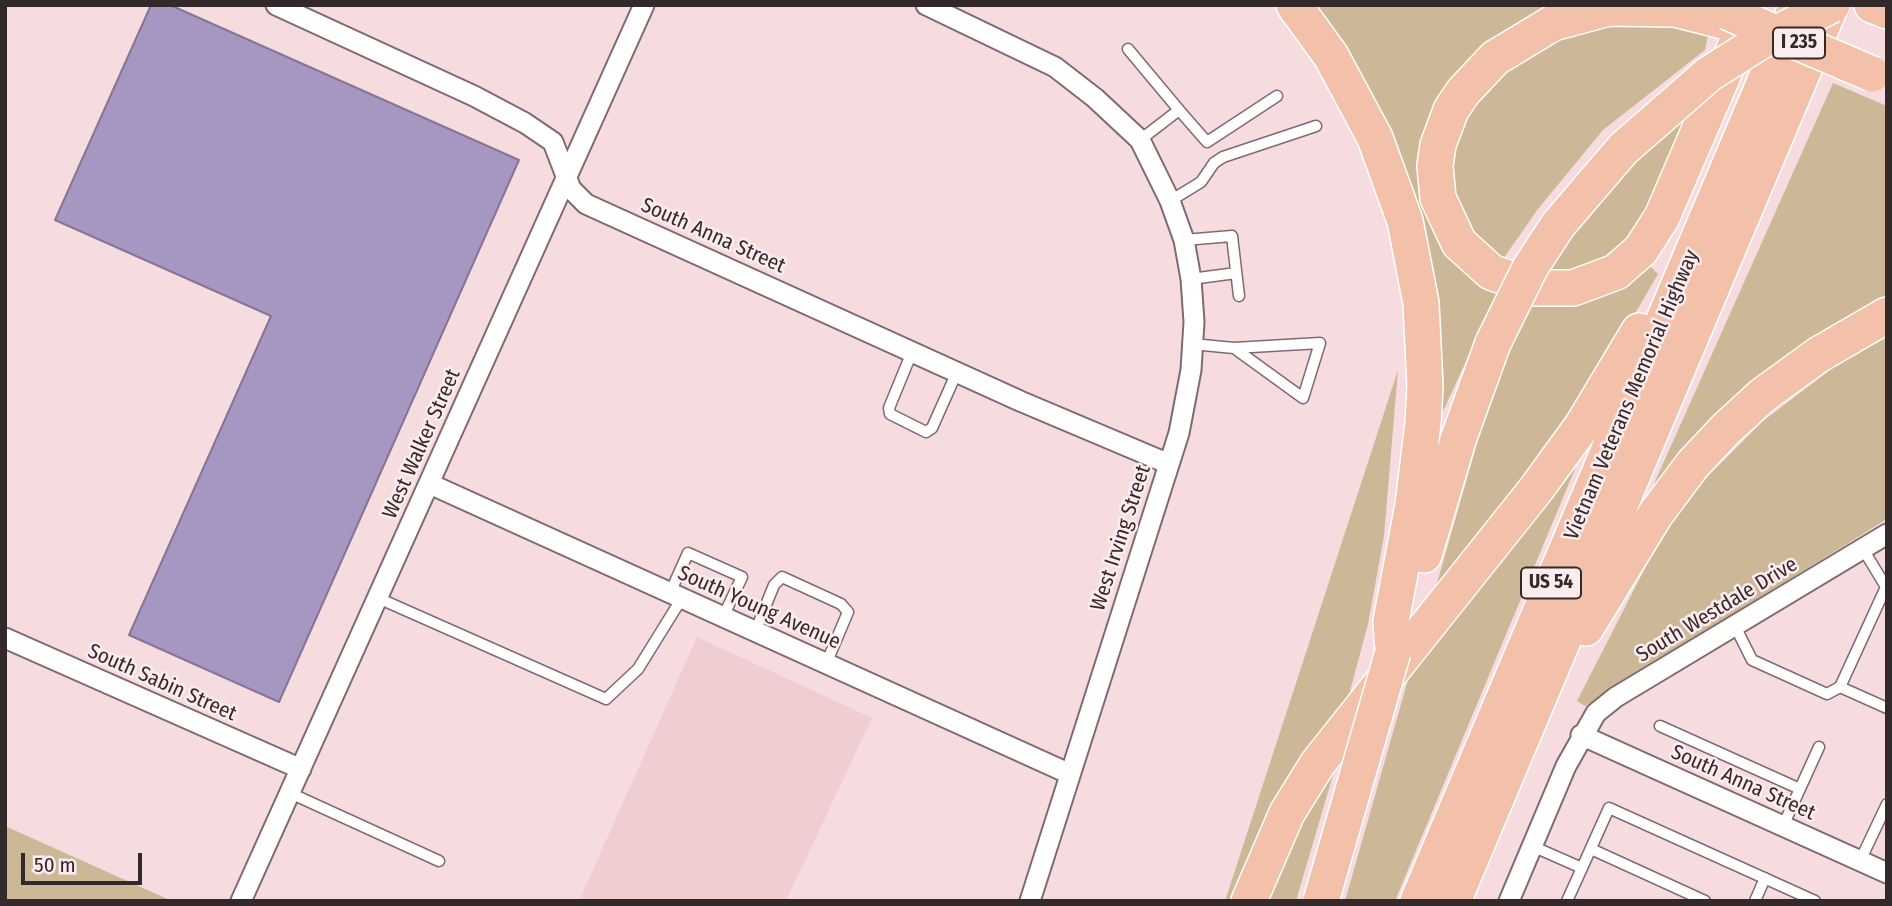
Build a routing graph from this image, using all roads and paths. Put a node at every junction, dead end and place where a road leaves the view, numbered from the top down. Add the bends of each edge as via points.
1 (275, 5) edge
2 (644, 5) edge
3 (926, 5) edge
4 (1294, 5) edge
5 (1797, 5) edge
6 (1831, 5) edge
7 (1872, 5) edge
8 (1887, 11) edge
9 (1733, 14) edge
10 (1128, 49) dead end
11 (1879, 77) edge
12 (1277, 96) dead end
13 (1179, 110) junction
14 (1316, 126) dead end
15 (1140, 140) junction
16 (567, 177) junction
17 (1170, 201) junction
18 (1184, 240) junction
19 (1687, 266) junction
20 (1236, 273) junction
21 (1191, 279) junction
22 (1239, 296) dead end
23 (1887, 315) edge
24 (1192, 344) junction
25 (1234, 348) junction
26 (912, 352) junction
27 (957, 372) junction
28 (1169, 464) junction
29 (430, 484) junction
30 (1887, 534) edge
31 (1863, 549) junction
32 (1885, 592) edge
33 (676, 595) junction
34 (378, 598) junction
35 (723, 617) junction
36 (1735, 626) junction
37 (755, 632) junction
38 (5, 638) edge
39 (1393, 652) junction
40 (826, 664) junction
41 (1840, 687) junction
42 (1540, 694) junction
43 (1887, 708) edge
44 (1660, 726) dead end
45 (1581, 735) junction
46 (1819, 747) dead end
47 (301, 769) junction
48 (1070, 774) junction
49 (1800, 789) junction
50 (289, 793) junction
51 (1887, 804) edge
52 (1783, 826) junction
53 (1532, 846) junction
54 (1591, 849) junction
55 (439, 861) dead end
56 (1860, 861) junction
57 (1582, 868) junction
58 (1887, 873) edge
59 (1765, 878) junction
60 (241, 901) edge
61 (1030, 901) edge
62 (1249, 901) edge
63 (1321, 901) edge
64 (1418, 901) edge
65 (1453, 901) edge
66 (1509, 901) edge
67 (1567, 901) edge
68 (1705, 901) edge
69 (1755, 901) edge
70 (1815, 901) edge

1 - 16 street, South Anna Street via 525,123 553,142
2 - 16 street, West Walker Street
3 - 15 street, West Irving Street via 1055,67
4 - 39 highway via 1341,73 1375,138 1405,221 1421,303 1423,423 1391,621
5 - 19 highway, Vietnam Veterans Memorial Highway / US 54
6 - 39 highway, bridge via 1761,41 1683,94 1623,149 1558,225 1508,309 1475,389
6 - 42 highway, Vietnam Veterans Memorial Highway / US 54
7 - 8 highway
9 - 9 highway via 1662,217 1631,261 1585,285 1535,288 1491,272 1459,243 1438,198 1438,145 1451,110 1495,58 1553,23 1609,8
9 - 11 highway, I 235, bridge
10 - 13 lane
12 - 13 lane via 1207,142
13 - 15 lane
14 - 17 lane via 1223,157 1202,182
15 - 17 street, West Irving Street
16 - 26 street, South Anna Street via 571,189 586,204
16 - 29 street, West Walker Street
17 - 18 street, West Irving Street
18 - 20 lane via 1232,236
18 - 21 street, West Irving Street
19 - 62 highway via 1644,323 1582,426 1537,488 1318,763 1283,822
19 - 64 highway, Vietnam Veterans Memorial Highway / US 54
20 - 21 lane
20 - 22 lane
21 - 24 street, West Irving Street
23 - 42 highway via 1818,355 1763,395 1693,464
24 - 25 lane
24 - 28 street, West Irving Street via 1179,433
25 - 25 lane via 1307,344 1320,343 1303,398
26 - 27 street, South Anna Street
26 - 27 lane via 890,414 926,432
27 - 28 street, South Anna Street
28 - 48 street, West Irving Street
29 - 33 street, South Young Avenue
29 - 34 street, West Walker Street
30 - 31 street, South Westdale Drive
31 - 32 lane
31 - 36 street, South Westdale Drive
32 - 41 lane
33 - 34 lane via 638,670 606,699
33 - 35 street, South Young Avenue
33 - 35 lane via 688,553 742,577
34 - 47 street, West Walker Street
35 - 37 street, South Young Avenue
36 - 41 lane via 1752,660 1827,694
36 - 45 street, South Westdale Drive via 1616,697 1596,713
37 - 40 street, South Young Avenue
37 - 40 lane via 774,585 782,577 841,604 848,612
38 - 47 street, South Sabin Street
39 - 63 highway, bridge
40 - 48 street, South Young Avenue
41 - 43 lane
42 - 65 highway, Vietnam Veterans Memorial Highway / US 54
44 - 49 lane
45 - 52 street, South Anna Street
45 - 53 street, South Westdale Drive
46 - 49 lane
47 - 50 street, West Walker Street
48 - 61 street, West Irving Street
49 - 52 lane
50 - 55 lane
50 - 60 street, West Walker Street
51 - 56 lane
52 - 56 street, South Anna Street
53 - 57 lane
53 - 66 street, South Westdale Drive
54 - 57 lane
54 - 59 lane via 1609,808
54 - 68 lane
56 - 58 street, South Anna Street
57 - 67 lane
59 - 69 lane
59 - 70 lane

